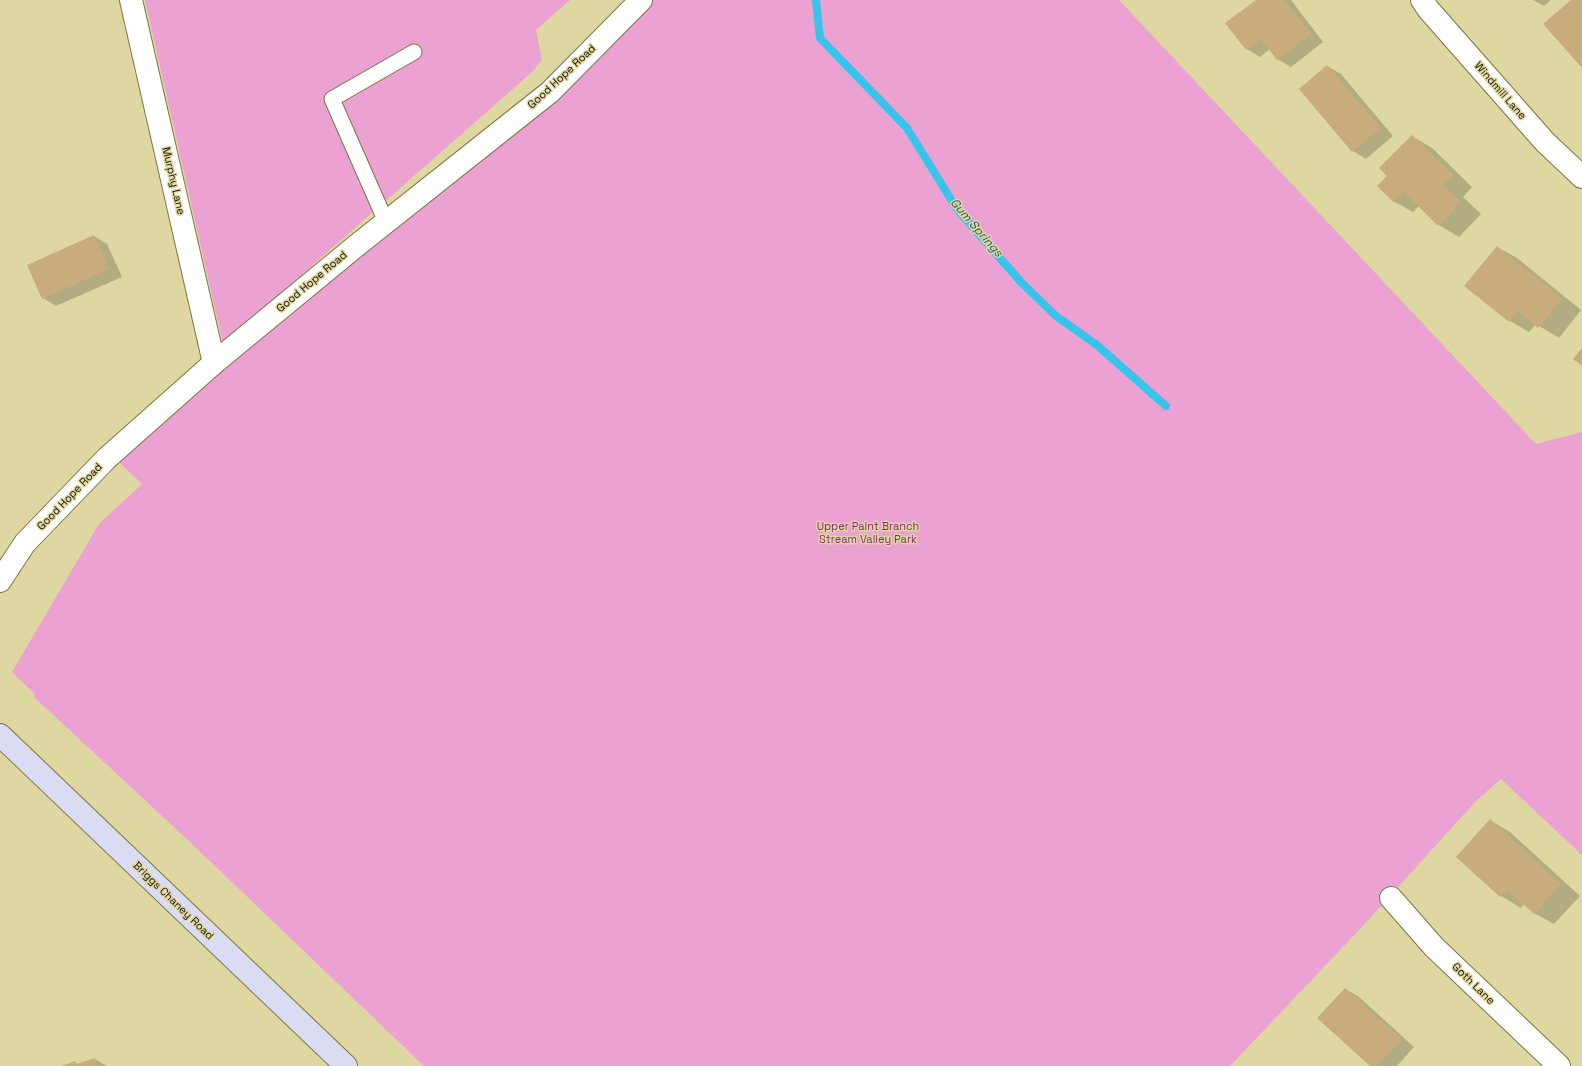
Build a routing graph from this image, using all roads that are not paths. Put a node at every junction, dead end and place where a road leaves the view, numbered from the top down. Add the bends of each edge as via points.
1 (131, 0) edge
2 (641, 0) edge
3 (1422, 0) edge
4 (414, 52) dead end
5 (1582, 177) edge
6 (386, 222) junction
7 (214, 363) junction
8 (0, 582) edge
9 (0, 735) edge
10 (1391, 898) dead end
11 (346, 1066) edge
12 (1559, 1066) edge

1 - 7 street, Murphy Lane
2 - 6 street, Good Hope Road via 550,92
3 - 5 street, Windmill Lane via 1545,142
4 - 6 lane via 332,99
6 - 7 street, Good Hope Road
7 - 8 street, Good Hope Road via 107,458 25,543
9 - 11 main road, Briggs Chaney Road
10 - 12 street, Goth Lane via 1434,947

